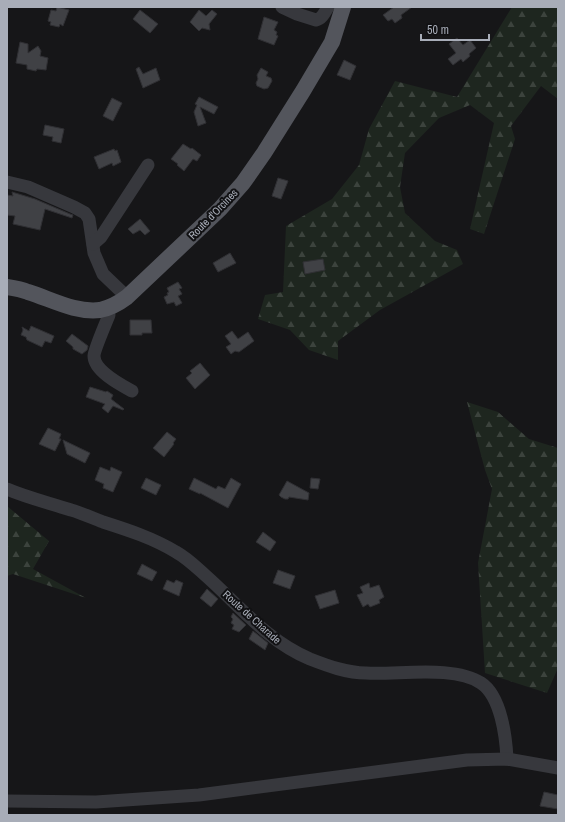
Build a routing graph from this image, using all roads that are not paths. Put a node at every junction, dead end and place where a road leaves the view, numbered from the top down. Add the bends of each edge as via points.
1 (282, 7) edge
2 (328, 7) edge
3 (343, 7) edge
4 (148, 166) dead end
5 (7, 182) edge
6 (93, 244) junction
7 (7, 287) edge
8 (127, 296) junction
9 (108, 308) junction
10 (132, 391) dead end
11 (7, 489) edge
12 (507, 759) junction
13 (558, 768) edge
14 (7, 801) edge

1 - 2 street via 316,20 320,19
3 - 8 main road, Route d'Orcines via 332,42 264,153 243,182 220,209
4 - 6 street via 101,237
5 - 6 street via 28,187 85,213 89,219
6 - 8 street via 103,274
7 - 9 main road, Route d'Orcines via 27,291 75,308
8 - 9 main road, Route d'Orcines
9 - 10 street via 109,315 94,356 98,367
11 - 12 street, Route de Charade via 148,537 176,551 263,630 283,646 310,659 351,672 452,673 476,680 490,692 498,708
12 - 13 street
12 - 14 street via 442,762 236,791 165,798 96,802

